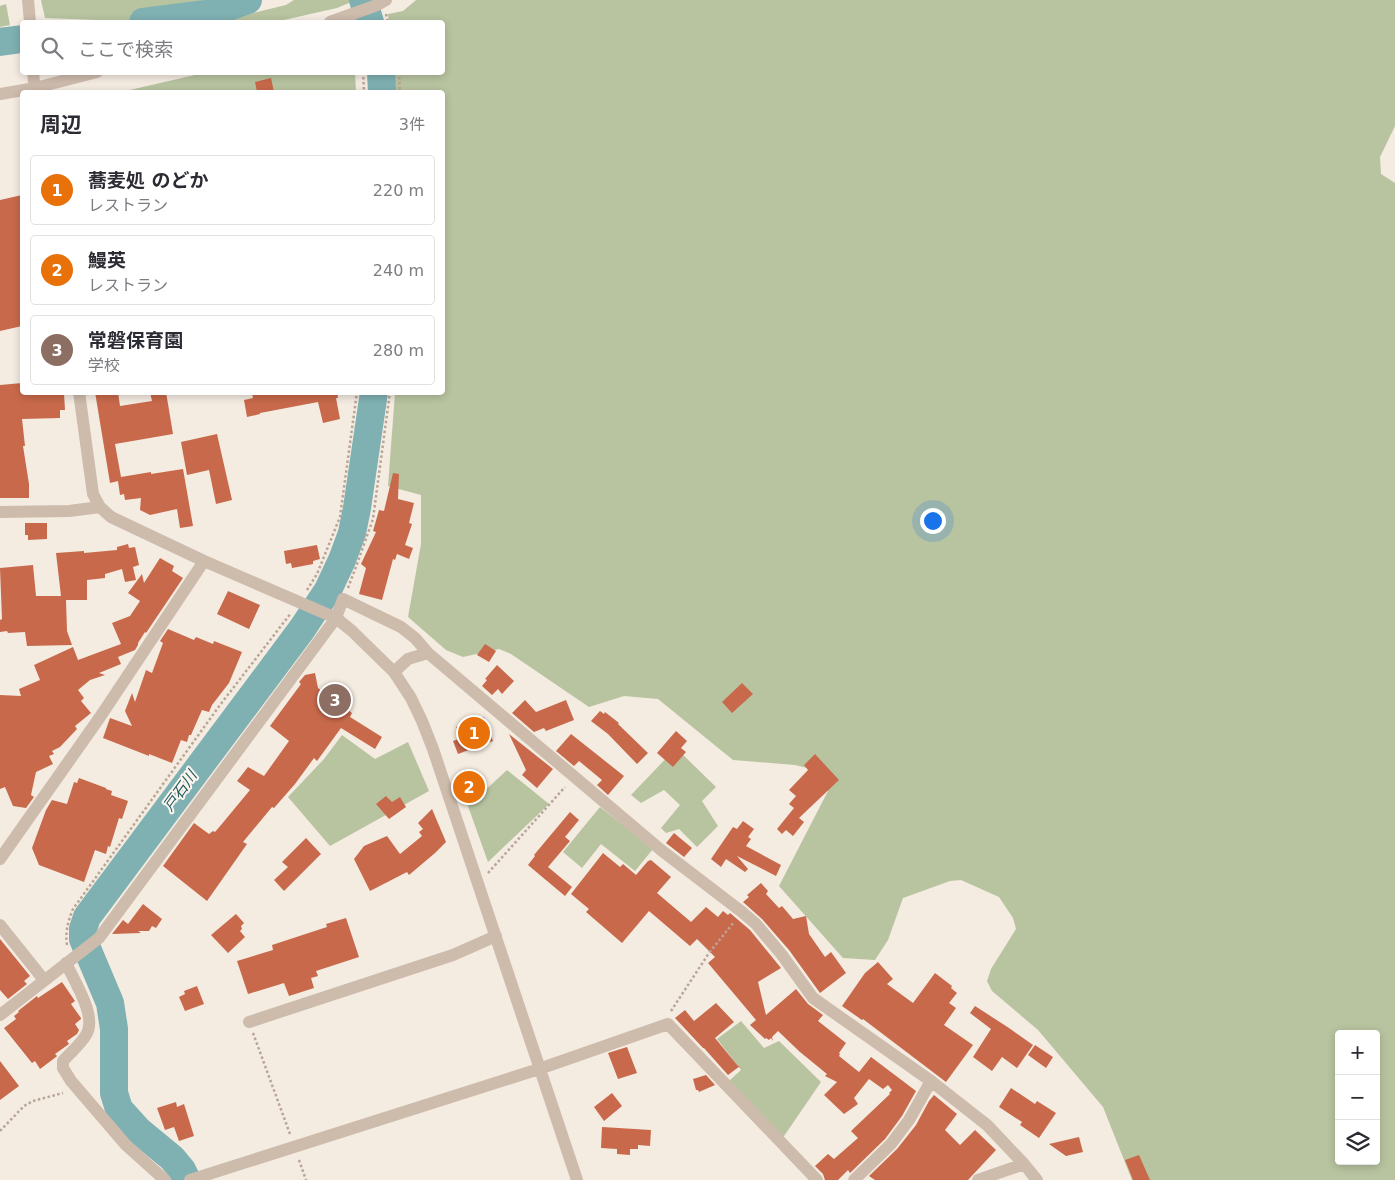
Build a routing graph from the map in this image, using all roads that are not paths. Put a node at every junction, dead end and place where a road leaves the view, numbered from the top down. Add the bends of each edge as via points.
1 (28, 0) edge
2 (382, 3) edge
3 (30, 20) edge
4 (336, 20) edge
5 (80, 75) edge
6 (34, 83) edge
7 (0, 94) edge
8 (80, 395) edge
9 (100, 507) junction
10 (0, 512) edge
11 (204, 560) junction
12 (332, 616) junction
13 (428, 652) junction
14 (394, 672) junction
15 (0, 859) edge
16 (0, 925) edge
17 (496, 936) junction
18 (69, 961) junction
19 (44, 980) junction
20 (0, 1015) edge
21 (249, 1022) road end
22 (539, 1068) junction
23 (931, 1081) junction
24 (1024, 1164) junction
25 (192, 1179) edge
26 (165, 1180) edge
27 (577, 1180) edge
28 (817, 1180) edge
29 (854, 1180) edge
30 (978, 1180) edge
31 (1037, 1180) edge

1 - 3 street
2 - 4 street
5 - 6 street
6 - 7 street
8 - 9 street via 93,494
9 - 10 street
9 - 11 street via 111,517
11 - 12 street
11 - 15 street via 100,718
12 - 13 street via 344,599 401,627
12 - 14 street
12 - 18 street via 99,938
13 - 14 street via 408,659
13 - 23 street via 661,850 756,924 813,998
14 - 17 street via 411,698 433,750
16 - 19 street
17 - 21 street via 453,956
17 - 22 street
18 - 19 street
18 - 26 street via 90,1022 87,1034 63,1061 63,1068 126,1145
19 - 20 street
22 - 25 street
22 - 27 street
22 - 28 street via 668,1024
23 - 24 street via 987,1125
23 - 29 street via 891,1144
24 - 30 street
24 - 31 street

